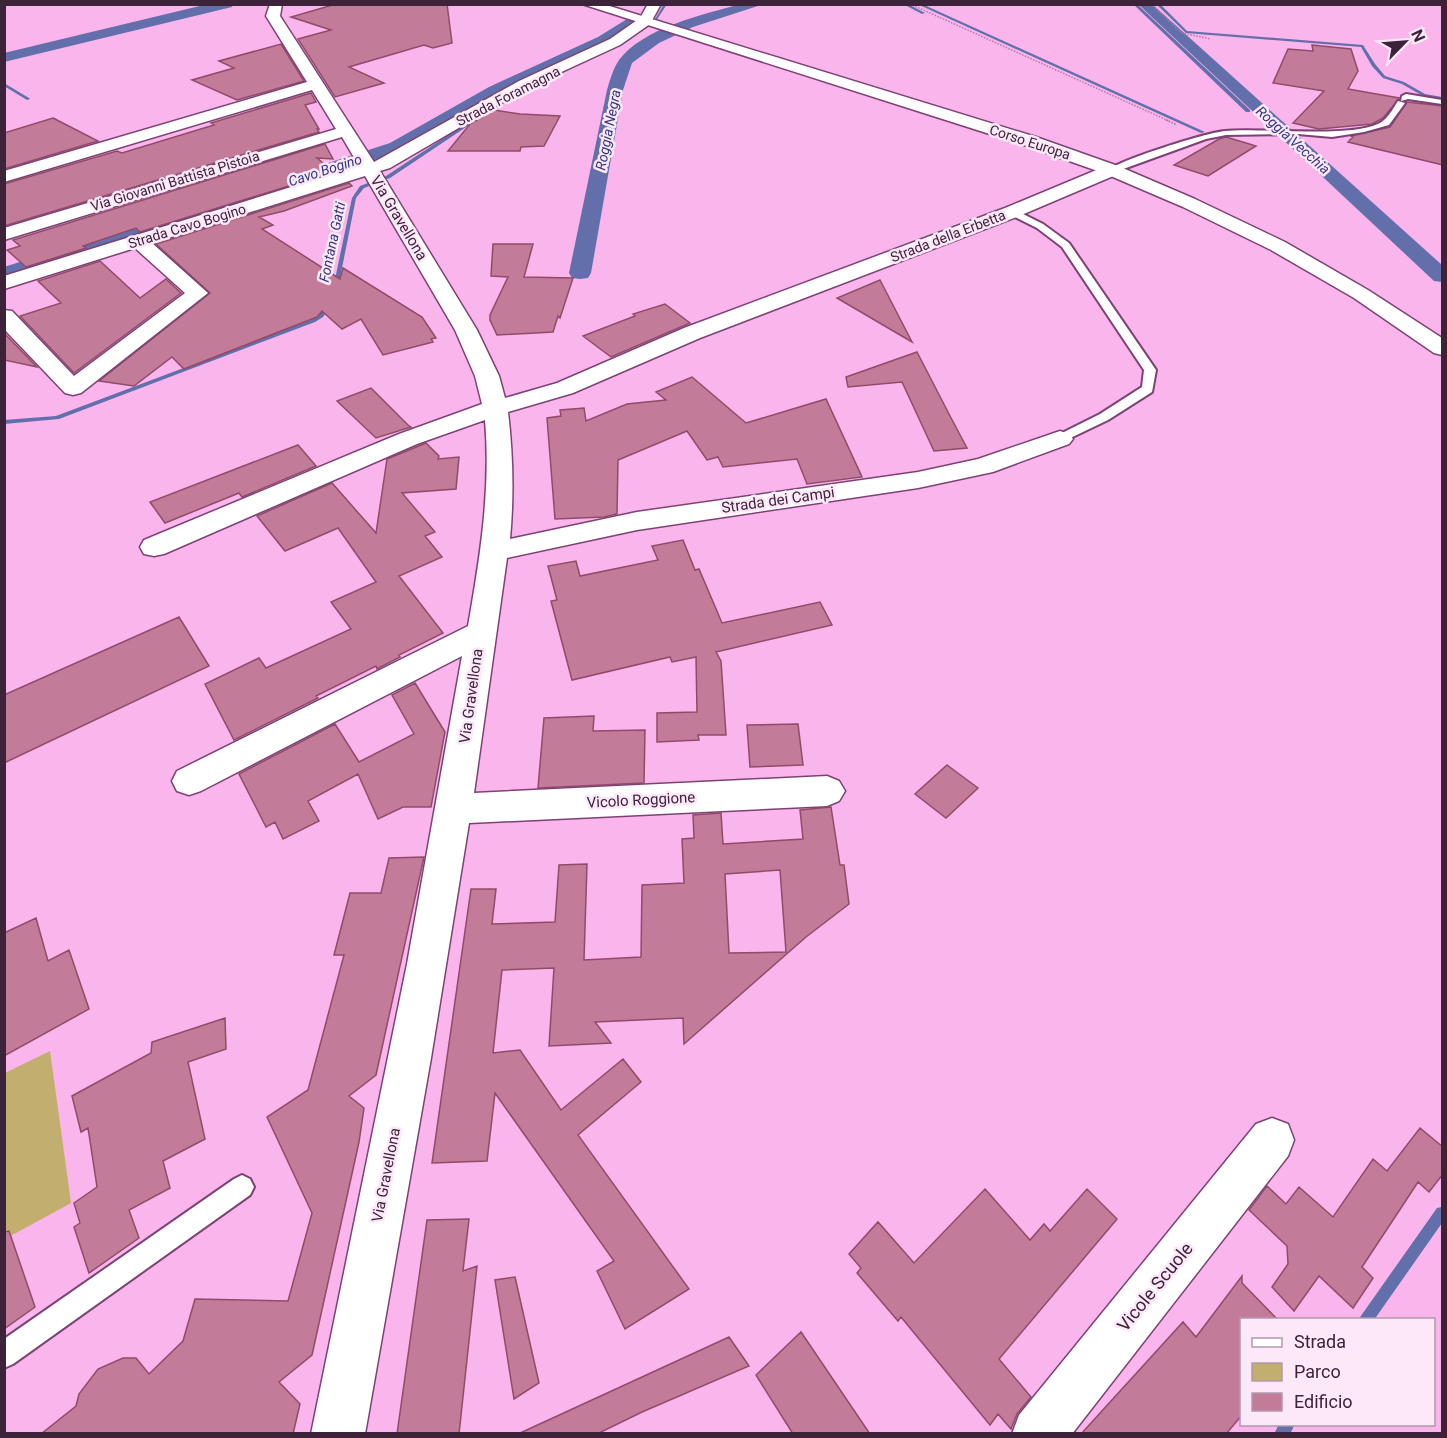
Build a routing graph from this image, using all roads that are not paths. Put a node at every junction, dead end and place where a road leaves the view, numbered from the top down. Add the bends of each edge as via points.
1 (588, 4) edge
2 (655, 4) edge
3 (277, 6) edge
4 (645, 21) junction
5 (314, 85) junction
6 (1443, 102) edge
7 (345, 131) junction
8 (370, 170) junction
9 (1112, 170) junction
10 (4, 177) edge
11 (1012, 212) junction
12 (4, 234) edge
13 (138, 241) junction
14 (4, 283) edge
15 (4, 316) edge
16 (1443, 348) edge
17 (495, 408) junction
18 (1060, 439) joint
19 (154, 547) dead end
20 (493, 552) junction
21 (481, 633) junction
22 (189, 782) dead end
23 (827, 791) dead end
24 (455, 809) junction
25 (1272, 1140) dead end
26 (242, 1188) dead end
27 (4, 1355) edge
28 (338, 1434) edge
29 (1038, 1434) edge

1 - 4 street, Corso Europa
2 - 4 street
3 - 5 street, Via Gravellona via 273,16
4 - 8 street, Strada Foramagna via 601,50 524,84
4 - 9 street, Corso Europa
5 - 7 street, Via Gravellona
5 - 10 street
6 - 9 lane, Strada della Erbetta via 1406,96 1386,123 1332,135 1268,131 1204,137
7 - 8 street, Via Gravellona
7 - 12 street, Via Giovanni Battista Pistoia
8 - 13 street, Strada Cavo Bogino
8 - 17 street, Via Gravellona via 467,333 487,376
9 - 11 street, Strada della Erbetta
9 - 16 street, Corso Europa via 1278,246 1362,294
11 - 17 street, Strada della Erbetta via 692,333 565,388
11 - 18 lane via 1066,245 1150,370 1148,389
13 - 14 street, Strada Cavo Bogino
13 - 15 street via 198,293 73,388
17 - 19 street, Strada della Erbetta via 408,439
17 - 20 street, Via Gravellona via 500,450
18 - 20 street, Strada dei Campi via 984,466 918,480 637,521
20 - 21 street, Via Gravellona
21 - 22 street
21 - 24 street, Via Gravellona
23 - 24 street, Vicolo Roggione
24 - 28 street, Via Gravellona
25 - 29 street, Vicole Scuole
26 - 27 lane

